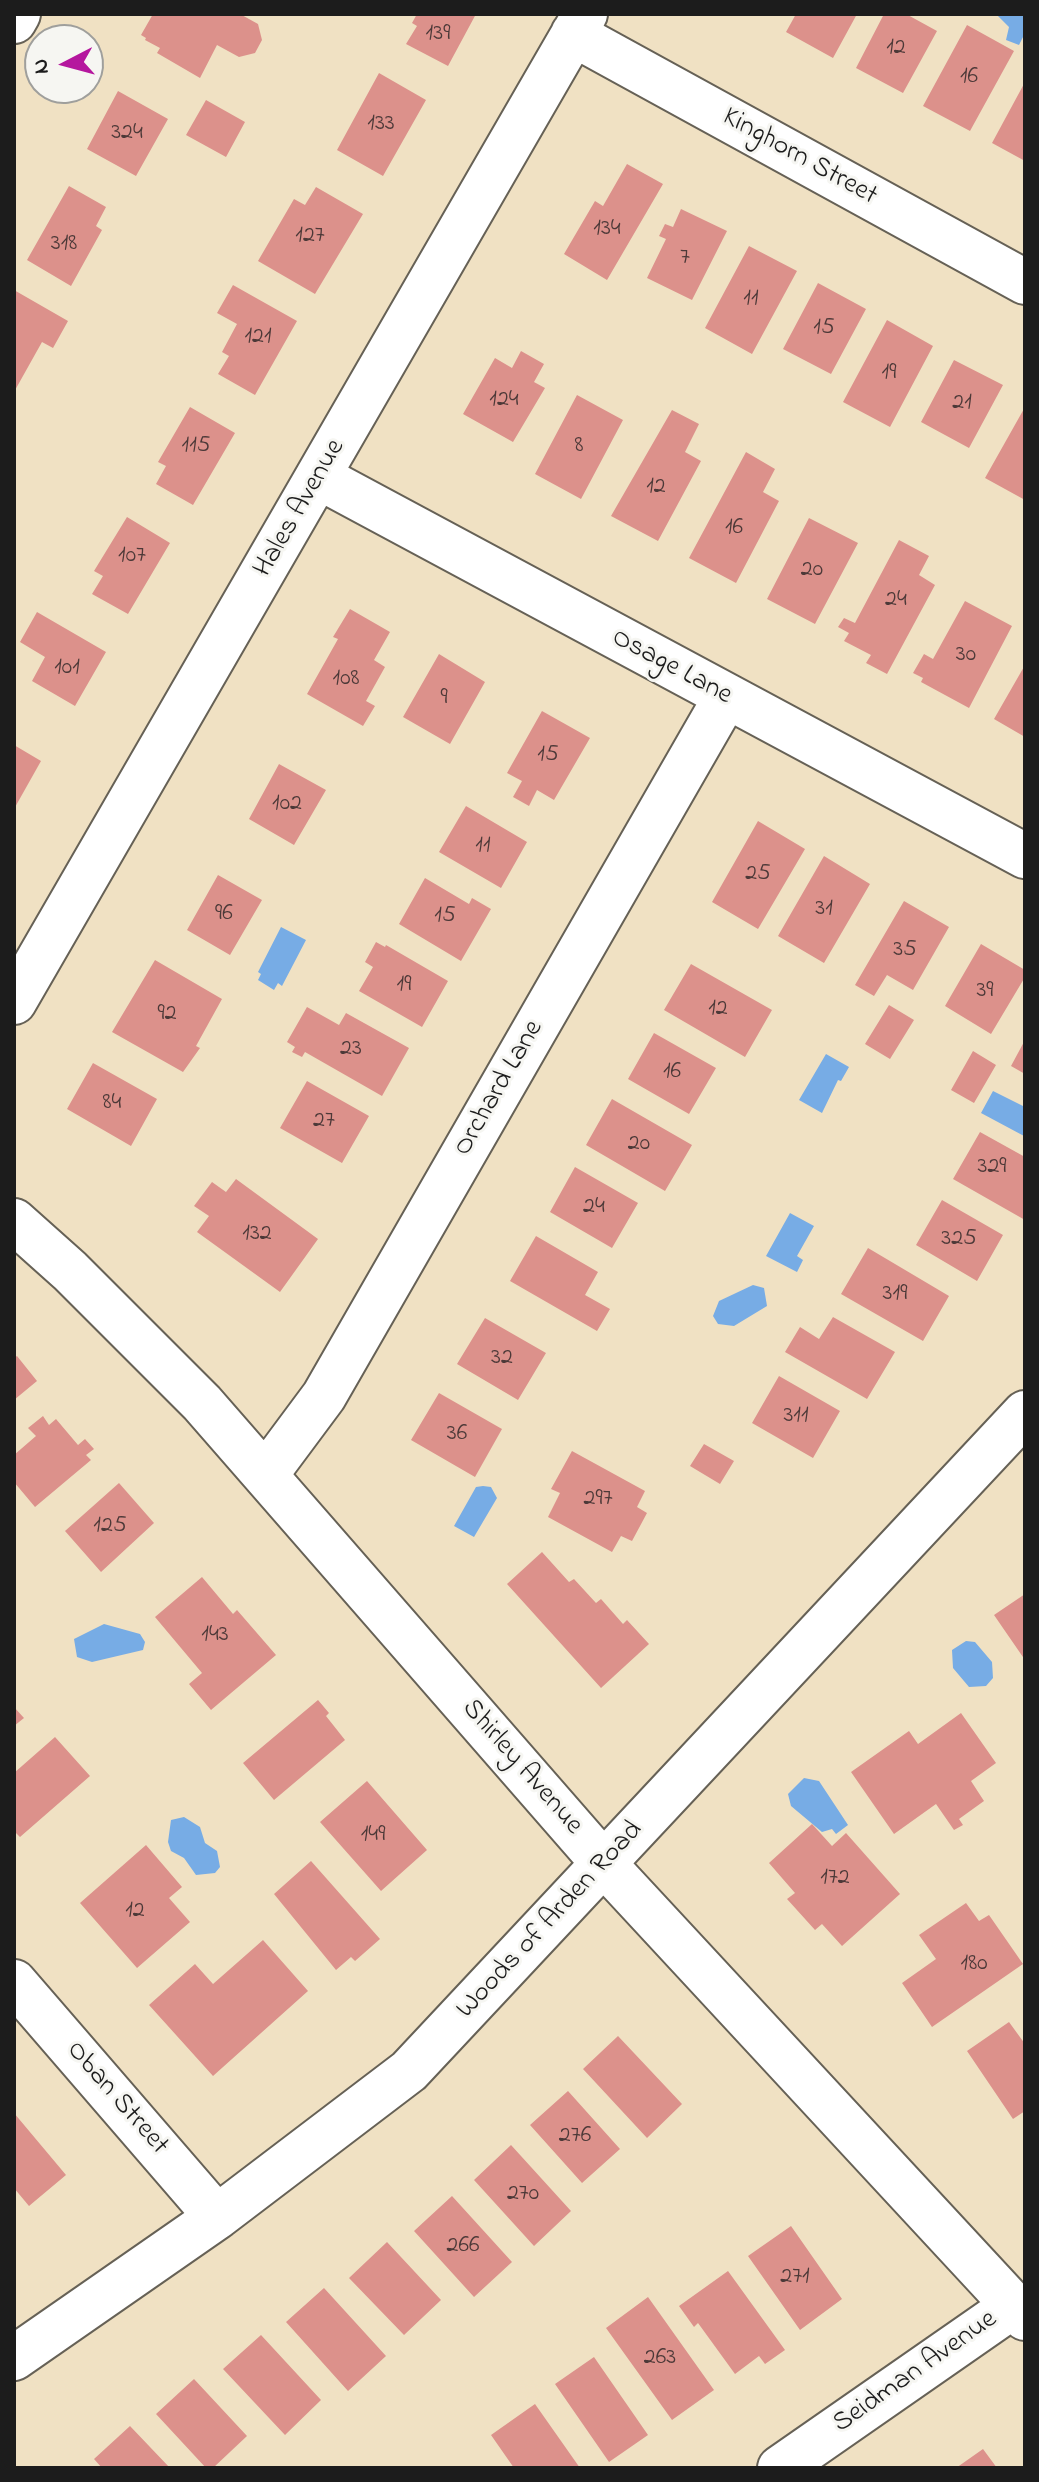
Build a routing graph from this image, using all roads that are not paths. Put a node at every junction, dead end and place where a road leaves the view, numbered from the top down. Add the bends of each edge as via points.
1 (18, 14) edge
2 (14, 21) edge
3 (579, 24) edge
4 (1025, 282) edge
5 (319, 477) junction
6 (726, 697) junction
7 (1025, 856) edge
8 (14, 1002) edge
9 (14, 1221) edge
10 (1025, 1413) edge
11 (266, 1474) junction
12 (605, 1865) junction
13 (14, 1982) edge
14 (217, 2217) junction
15 (1019, 2312) edge
16 (14, 2358) edge
17 (780, 2468) edge

1 - 2 street
3 - 4 street, Kinghorn Street
3 - 5 street, Hales Avenue
5 - 6 street, Osage Lane
5 - 8 street, Hales Avenue
6 - 7 street, Osage Lane
6 - 11 street, Orchard Lane via 324,1396
9 - 11 street, Shirley Avenue via 132,1332
10 - 12 street, Woods of Arden Road
11 - 12 street, Shirley Avenue
12 - 14 street, Woods of Arden Road via 409,2071
12 - 15 street, Shirley Avenue
13 - 14 street, Oban Street
14 - 16 street, Woods of Arden Road
15 - 17 street, Seidman Avenue

